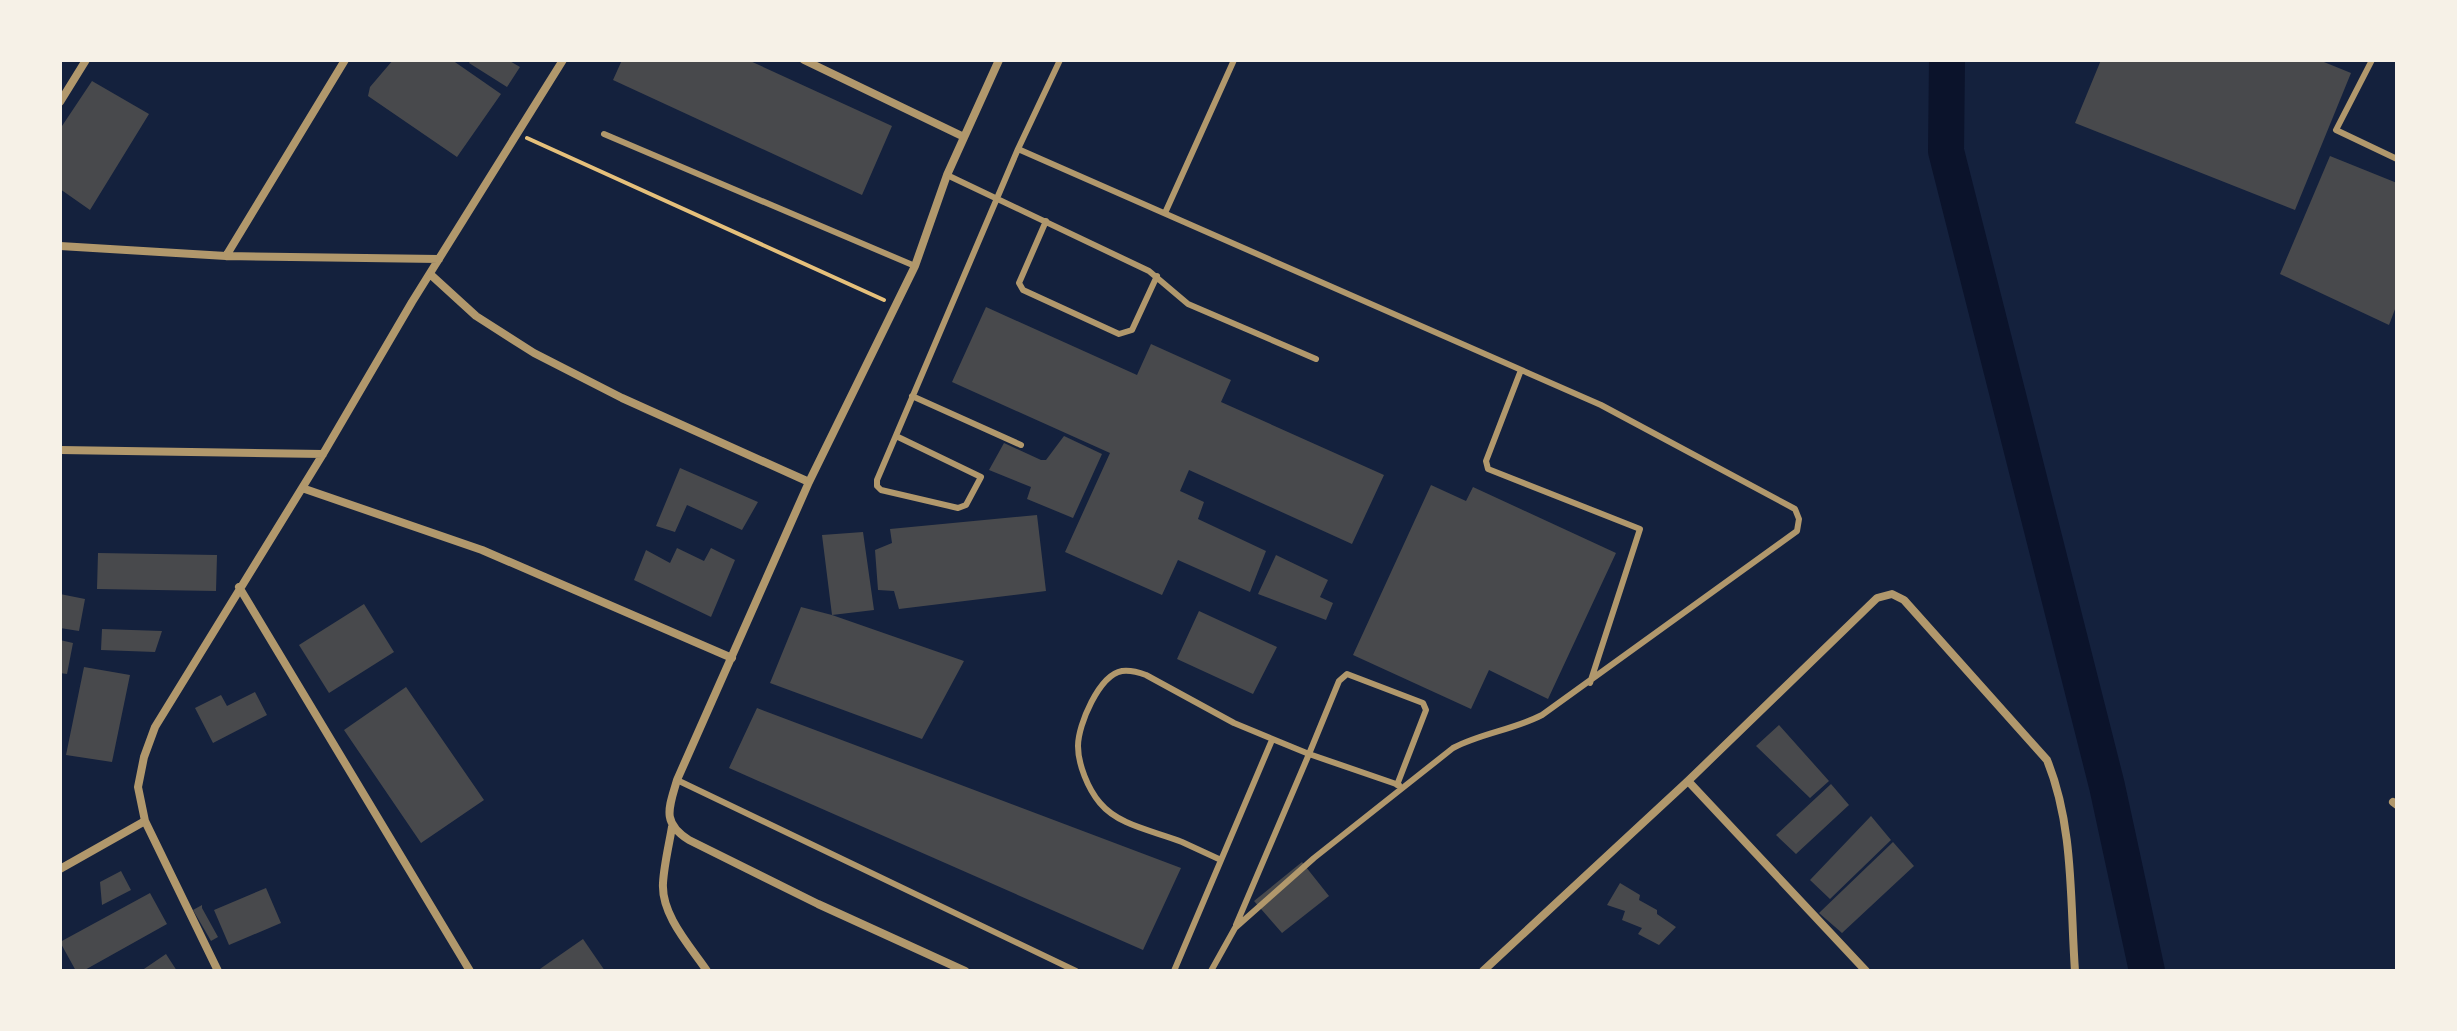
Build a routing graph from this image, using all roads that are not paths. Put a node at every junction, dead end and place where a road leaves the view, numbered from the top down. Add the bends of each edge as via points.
1 (86, 60) edge
2 (345, 60) edge
3 (563, 60) edge
4 (804, 60) edge
5 (999, 60) edge
6 (1060, 60) edge
7 (1234, 60) edge
8 (2372, 60) edge
9 (60, 102) edge
10 (604, 134) dead end
11 (964, 137) junction
12 (1018, 149) junction
13 (2397, 159) edge
14 (947, 175) junction
15 (997, 199) junction
16 (1165, 213) junction
17 (1046, 221) junction
18 (60, 246) edge
19 (226, 256) junction
20 (439, 259) junction
21 (915, 266) junction
22 (430, 274) junction
23 (1157, 276) junction
24 (1316, 359) dead end
25 (1521, 370) junction
26 (912, 396) junction
27 (896, 436) junction
28 (1021, 445) dead end
29 (60, 450) edge
30 (323, 454) junction
31 (809, 482) junction
32 (302, 488) junction
33 (239, 587) junction
34 (732, 658) junction
35 (1590, 683) junction
36 (1272, 740) junction
37 (1309, 754) junction
38 (677, 780) junction
39 (1688, 781) junction
40 (1397, 785) junction
41 (1406, 788) junction
42 (145, 821) junction
43 (672, 827) junction
44 (1221, 860) junction
45 (60, 869) edge
46 (1235, 928) junction
47 (218, 971) edge
48 (470, 971) edge
49 (707, 971) edge
50 (965, 971) edge
51 (1076, 971) edge
52 (1174, 971) edge
53 (1211, 971) edge
54 (1483, 971) edge
55 (1866, 971) edge
56 (2075, 971) edge

1 - 9 street
2 - 19 street
3 - 20 street
4 - 11 street
5 - 11 street
6 - 12 lane
7 - 16 lane
8 - 13 lane via 2336,130
10 - 21 lane
11 - 14 street
12 - 15 lane
12 - 16 lane
14 - 15 lane
14 - 21 street
15 - 17 lane
15 - 26 lane
16 - 25 lane
17 - 23 lane
17 - 23 lane via 1019,283 1023,290 1126,334
18 - 19 street
19 - 20 street
20 - 22 street
21 - 31 street
22 - 30 street
22 - 31 street via 476,316 534,353
23 - 24 lane via 1188,304
25 - 35 lane via 1486,461 1488,469 1640,529
25 - 35 lane via 1601,405 1795,509 1799,519 1797,531
26 - 27 lane
26 - 28 lane
27 - 27 lane via 877,480 881,490 958,508 966,505 981,477
29 - 30 street
30 - 32 street
31 - 34 street
32 - 33 street
32 - 34 street via 482,550
33 - 42 street via 155,727 138,787
33 - 48 street
34 - 38 street
35 - 41 lane via 1528,722 1465,741
36 - 37 lane
36 - 44 lane
36 - 44 lane via 1133,671 1119,671 1106,681 1081,725 1080,759 1099,802 1119,818
37 - 40 lane
37 - 40 lane via 1339,681 1347,674 1426,706
37 - 46 lane
38 - 43 street via 669,808
38 - 51 lane
39 - 54 street
39 - 55 street
39 - 56 street via 1877,598 1892,594 1904,600 2047,760 2066,825
40 - 41 lane
41 - 46 lane via 1314,858
42 - 45 street
42 - 47 street
43 - 49 street via 662,885 665,901
43 - 50 street via 775,883
44 - 52 lane
46 - 53 lane

